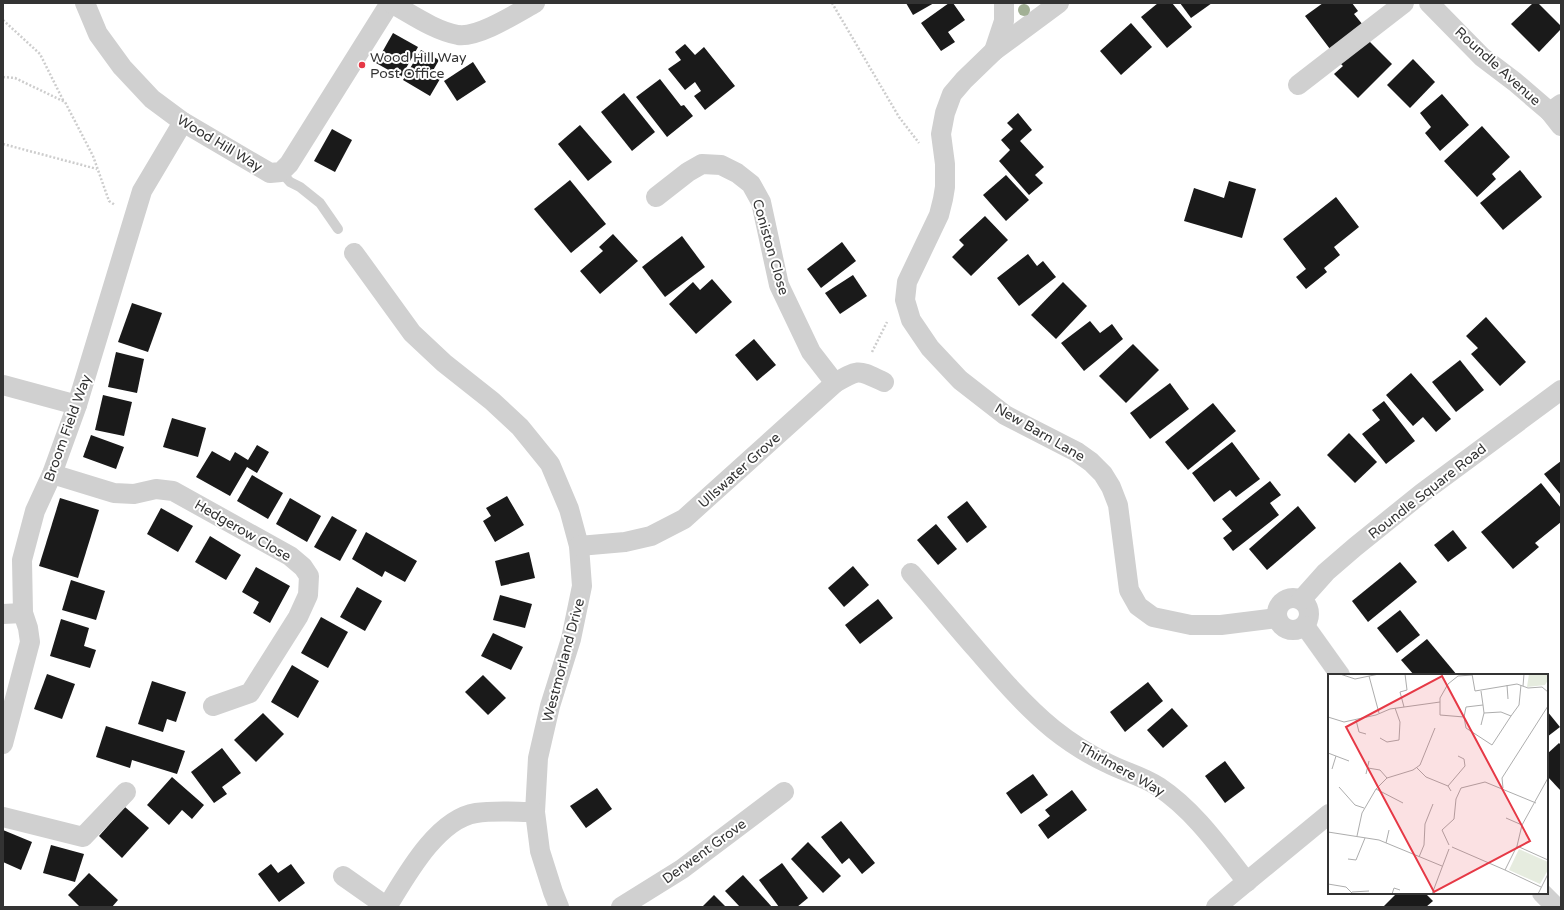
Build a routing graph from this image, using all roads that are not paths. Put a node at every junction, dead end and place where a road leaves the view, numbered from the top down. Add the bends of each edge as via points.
1 (85, 3) edge
2 (390, 3) edge
3 (535, 3) edge
4 (1004, 3) edge
5 (1059, 3) edge
6 (1404, 3) edge
7 (1430, 3) edge
8 (994, 52) junction
9 (1298, 85) dead end
10 (1557, 114) edge
11 (183, 122) junction
12 (281, 172) junction
13 (656, 197) dead end
14 (338, 229) dead end
15 (354, 253) dead end
16 (884, 382) dead end
17 (835, 383) junction
18 (3, 385) edge
19 (1561, 390) edge
20 (77, 405) junction
21 (52, 474) junction
22 (579, 546) junction
23 (911, 573) dead end
24 (1301, 600) junction
25 (23, 613) junction
26 (3, 614) edge
27 (1277, 618) junction
28 (1305, 626) junction
29 (1339, 674) edge
30 (213, 706) dead end
31 (3, 744) edge
32 (126, 792) dead end
33 (784, 792) dead end
34 (535, 812) junction
35 (1328, 815) edge
36 (3, 817) edge
37 (343, 876) dead end
38 (1247, 882) junction
39 (1543, 894) edge
40 (559, 907) edge
41 (621, 907) edge
42 (1216, 907) edge
43 (1556, 907) edge

1 - 11 street, Wood Hill Way via 98,34 122,67 152,99
2 - 3 street, Wood Hill Way via 434,26 459,35 479,32
2 - 12 street, Wood Hill Way via 289,164
4 - 8 street via 1004,21
5 - 8 street, New Barn Lane
6 - 9 street
7 - 10 street, Roundle Avenue via 1482,57
8 - 27 street, New Barn Lane via 952,94 945,113 941,134 946,164 945,187 939,215 908,282 906,300 911,320 930,348 960,380 1005,415 1077,452 1103,474 1118,505 1129,590 1138,606 1154,617 1191,625 1221,625
11 - 12 street, Wood Hill Way via 270,173
11 - 20 street, Broom Field Way via 142,191
12 - 14 lane via 290,182 320,204
13 - 17 street, Coniston Close via 702,164 721,165 751,184 761,202 780,285 811,352
15 - 22 street, Westmorland Drive via 412,333 520,427 550,464 569,509
16 - 17 street, Ullswater Grove via 858,372
17 - 22 street, Ullswater Grove via 684,519 651,536 625,542
18 - 20 street
19 - 24 street, Roundle Square Road via 1422,493 1355,547 1326,572
20 - 21 street, Broom Field Way
21 - 25 street, Broom Field Way via 35,511 22,560
21 - 30 street, Hedgerow Close via 114,493 134,494 156,489 173,491 280,550 303,566 309,576 308,595 298,617 267,668 250,692
22 - 34 street, Westmorland Drive via 582,586 571,639 550,706 538,758
23 - 38 street, Thirlmere Way via 1006,685 1031,710 1055,730 1107,763 1159,786 1195,819
24 - 27 street via 1285,599 1278,607
24 - 28 street via 1309,613
25 - 26 street
25 - 31 street, Broom Field Way via 30,642
27 - 28 street via 1287,630 1297,630
28 - 29 street
32 - 36 street via 83,837
33 - 41 street, Derwent Grove via 682,869
34 - 37 street via 475,813 447,826 414,863 387,907
34 - 40 street, Westmorland Drive via 540,851
35 - 38 street
38 - 42 street
39 - 43 street

